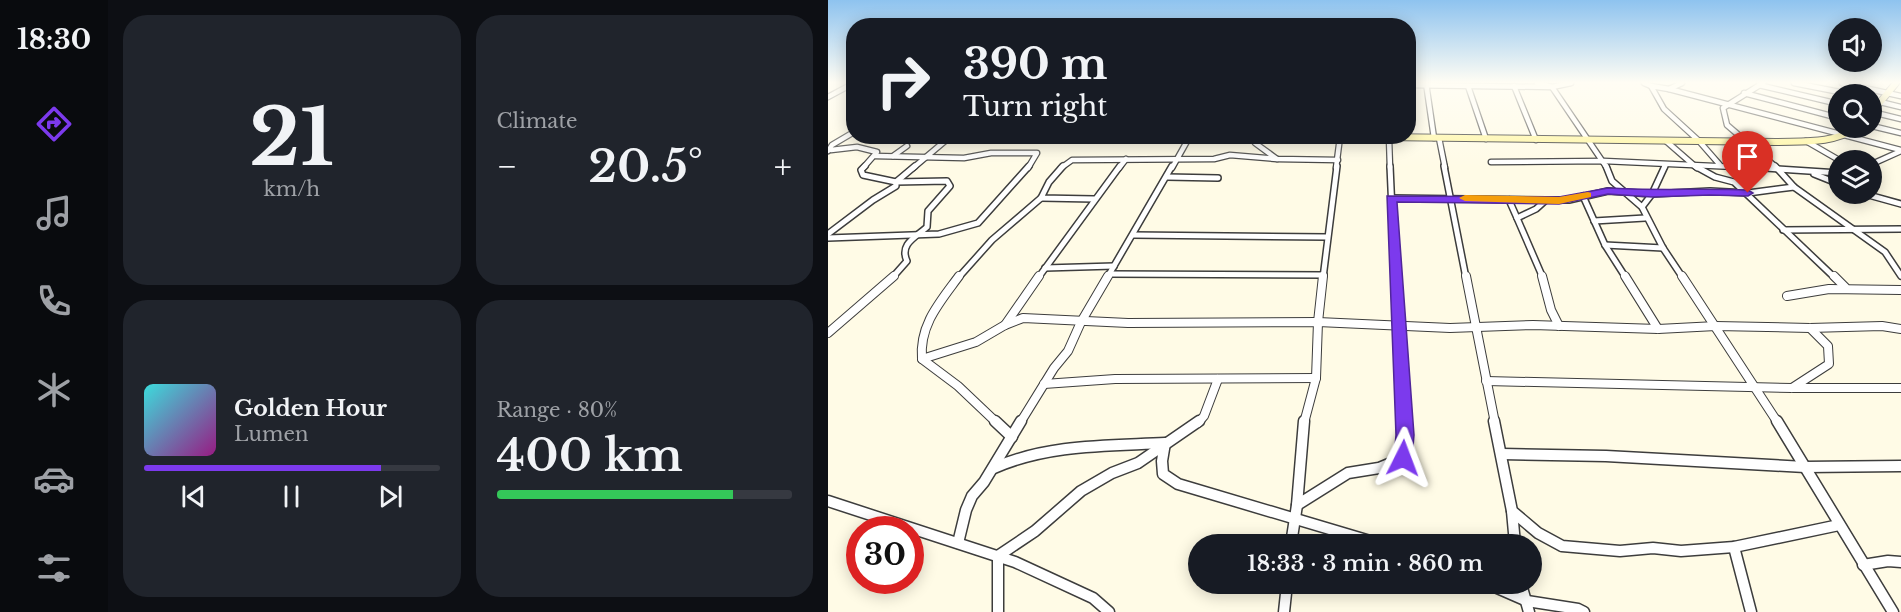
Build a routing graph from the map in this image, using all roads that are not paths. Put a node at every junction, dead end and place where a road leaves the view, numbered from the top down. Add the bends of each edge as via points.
1 (1432, 112) edge
2 (1477, 112) edge
3 (1524, 112) edge
4 (1569, 112) edge
5 (1668, 112) edge
6 (1722, 112) edge
7 (1761, 112) edge
8 (1882, 115) edge
9 (1901, 120) edge
10 (1882, 128) edge
11 (1828, 130) edge
12 (1901, 133) edge
13 (846, 136) edge
14 (1416, 138) edge
15 (1437, 138) junction
16 (1828, 138) edge
17 (1856, 138) edge
18 (1486, 139) junction
19 (1536, 140) junction
20 (1589, 140) junction
21 (1666, 141) junction
22 (1699, 141) junction
23 (1748, 141) junction
24 (1806, 141) junction
25 (942, 144) edge
26 (1186, 144) edge
27 (1256, 144) edge
28 (1339, 144) edge
29 (1389, 144) edge
30 (906, 146) dead end
31 (1901, 150) edge
32 (829, 151) edge
33 (1828, 154) edge
34 (875, 156) junction
35 (893, 156) junction
36 (928, 156) junction
37 (1126, 159) junction
38 (1178, 159) junction
39 (1277, 159) junction
40 (1882, 159) edge
41 (1338, 160) junction
42 (1604, 160) junction
43 (1491, 162) dead end
44 (1665, 165) junction
45 (1694, 165) junction
46 (1720, 165) junction
47 (1779, 169) junction
48 (1809, 172) junction
49 (1828, 173) edge
50 (1167, 177) junction
51 (1218, 178) dead end
52 (1828, 180) edge
53 (896, 182) junction
54 (1794, 187) junction
55 (1622, 191) junction
56 (1748, 193) junction
57 (1652, 194) junction
58 (1583, 196) junction
59 (1041, 198) junction
60 (1391, 198) junction
61 (1452, 198) junction
62 (1094, 199) junction
63 (1882, 199) edge
64 (1509, 200) junction
65 (1546, 200) junction
66 (1901, 204) edge
67 (1641, 207) junction
68 (1517, 218) junction
69 (1645, 218) junction
70 (1594, 220) junction
71 (1856, 229) junction
72 (1901, 229) edge
73 (1783, 230) junction
74 (1133, 235) junction
75 (828, 236) edge
76 (916, 236) junction
77 (1327, 237) junction
78 (1605, 245) junction
79 (1663, 248) junction
80 (1114, 266) junction
81 (1045, 268) junction
82 (1109, 274) junction
83 (1324, 274) junction
84 (1901, 276) edge
85 (1845, 287) junction
86 (1901, 290) edge
87 (1787, 296) dead end
88 (1081, 322) junction
89 (1318, 322) junction
90 (1397, 324) junction
91 (1005, 325) junction
92 (1559, 326) junction
93 (1716, 326) junction
94 (1475, 327) junction
95 (1810, 328) junction
96 (1658, 329) junction
97 (1901, 329) edge
98 (828, 333) edge
99 (922, 359) junction
100 (1218, 378) junction
101 (1316, 378) junction
102 (1486, 381) junction
103 (1044, 384) junction
104 (1757, 388) junction
105 (1792, 388) junction
106 (1901, 388) edge
107 (1012, 437) junction
108 (1165, 443) junction
109 (1502, 454) junction
110 (1901, 466) edge
111 (1805, 467) junction
112 (992, 470) junction
113 (828, 501) edge
114 (1297, 504) junction
115 (1512, 512) junction
116 (1294, 519) junction
117 (1839, 525) junction
118 (1292, 534) edge
119 (1346, 534) edge
120 (1514, 534) edge
121 (958, 543) junction
122 (1734, 547) junction
123 (998, 556) junction
124 (1901, 562) edge
125 (1863, 565) junction
126 (1286, 594) edge
127 (1506, 594) edge
128 (1528, 606) edge
129 (998, 612) edge
130 (1109, 612) edge
131 (1284, 612) edge
132 (1584, 612) edge
133 (1751, 612) edge
134 (1893, 612) edge

1 - 15 street
2 - 18 street
3 - 19 street
4 - 20 street
5 - 22 street
6 - 23 street via 1725,120
7 - 11 street
8 - 9 street
10 - 12 street
13 - 32 street via 832,144
14 - 15 street
15 - 18 street
15 - 61 street
16 - 24 street
17 - 31 street
18 - 19 street
19 - 20 street
20 - 21 street
20 - 42 street
21 - 22 street
21 - 45 street
22 - 23 street
22 - 46 street
23 - 24 street
23 - 47 street
24 - 33 street
25 - 36 street
26 - 38 street
27 - 39 street
28 - 41 street
29 - 60 street
30 - 35 street
31 - 40 street
32 - 34 street via 857,147 877,152
34 - 35 street
34 - 53 street via 861,171 863,175
35 - 36 street
36 - 53 street
36 - 76 street via 1036,153 1027,169 982,220 939,234
37 - 38 street
37 - 59 street via 1065,163
37 - 62 street
38 - 39 street via 1230,155
38 - 50 street
39 - 41 street
41 - 77 street
42 - 43 street
42 - 44 street
42 - 55 street via 1612,181
44 - 45 street
44 - 57 street
45 - 46 street
45 - 56 street via 1718,181 1734,182
46 - 47 street
47 - 48 street
47 - 54 street
48 - 49 street
48 - 52 street
50 - 51 street
50 - 74 street
53 - 75 street via 896,186
53 - 76 street via 950,183 928,211 927,226
54 - 56 street
54 - 71 street
55 - 57 street
55 - 58 street
55 - 67 street
56 - 57 street
56 - 73 street
57 - 67 street
58 - 65 street
58 - 70 street
59 - 62 street
59 - 99 street via 1006,225 958,276 926,322 919,344
60 - 61 street
60 - 90 street
61 - 64 street
61 - 94 street
62 - 81 street
63 - 66 street
64 - 65 street
64 - 68 street
65 - 68 street
67 - 69 street
68 - 92 street
69 - 70 street
69 - 79 street
70 - 78 street
71 - 72 street
71 - 73 street
71 - 84 street via 1893,260
73 - 85 street
74 - 77 street
74 - 80 street
75 - 76 street
76 - 98 street via 905,247 907,261 888,283
77 - 83 street
78 - 79 street
78 - 96 street
79 - 93 street
80 - 81 street
80 - 82 street
81 - 91 street
82 - 83 street
82 - 88 street
83 - 89 street
85 - 86 street
85 - 87 street
88 - 89 street
88 - 91 street via 1023,318
88 - 103 street via 1068,351
89 - 90 street
89 - 101 street
90 - 94 street
90 - 114 street via 1405,435 1403,458 1379,468 1348,473
91 - 99 street via 976,342
92 - 94 street
92 - 96 street
93 - 95 street
93 - 96 street
93 - 104 street
94 - 102 street
95 - 97 street
95 - 105 street via 1828,346 1829,364
99 - 107 street via 958,386
100 - 101 street
100 - 103 street
100 - 108 street via 1203,419
101 - 114 street via 1304,422
102 - 104 street
102 - 109 street
103 - 107 street
104 - 105 street
104 - 111 street
105 - 106 street
107 - 112 street
108 - 112 street via 1040,453
108 - 116 street via 1163,474 1178,484
108 - 123 street via 1138,463 1081,491 1035,531
109 - 111 street
109 - 115 street
110 - 111 street
111 - 117 street
112 - 121 street via 966,505
113 - 121 street
114 - 116 street
115 - 120 street
115 - 122 street via 1562,546 1620,551
116 - 118 street
116 - 119 street
117 - 122 street
117 - 125 street
121 - 123 street
122 - 133 street
123 - 129 street
123 - 130 street via 1094,597
124 - 125 street
125 - 134 street
126 - 131 street
127 - 128 street
128 - 132 street

